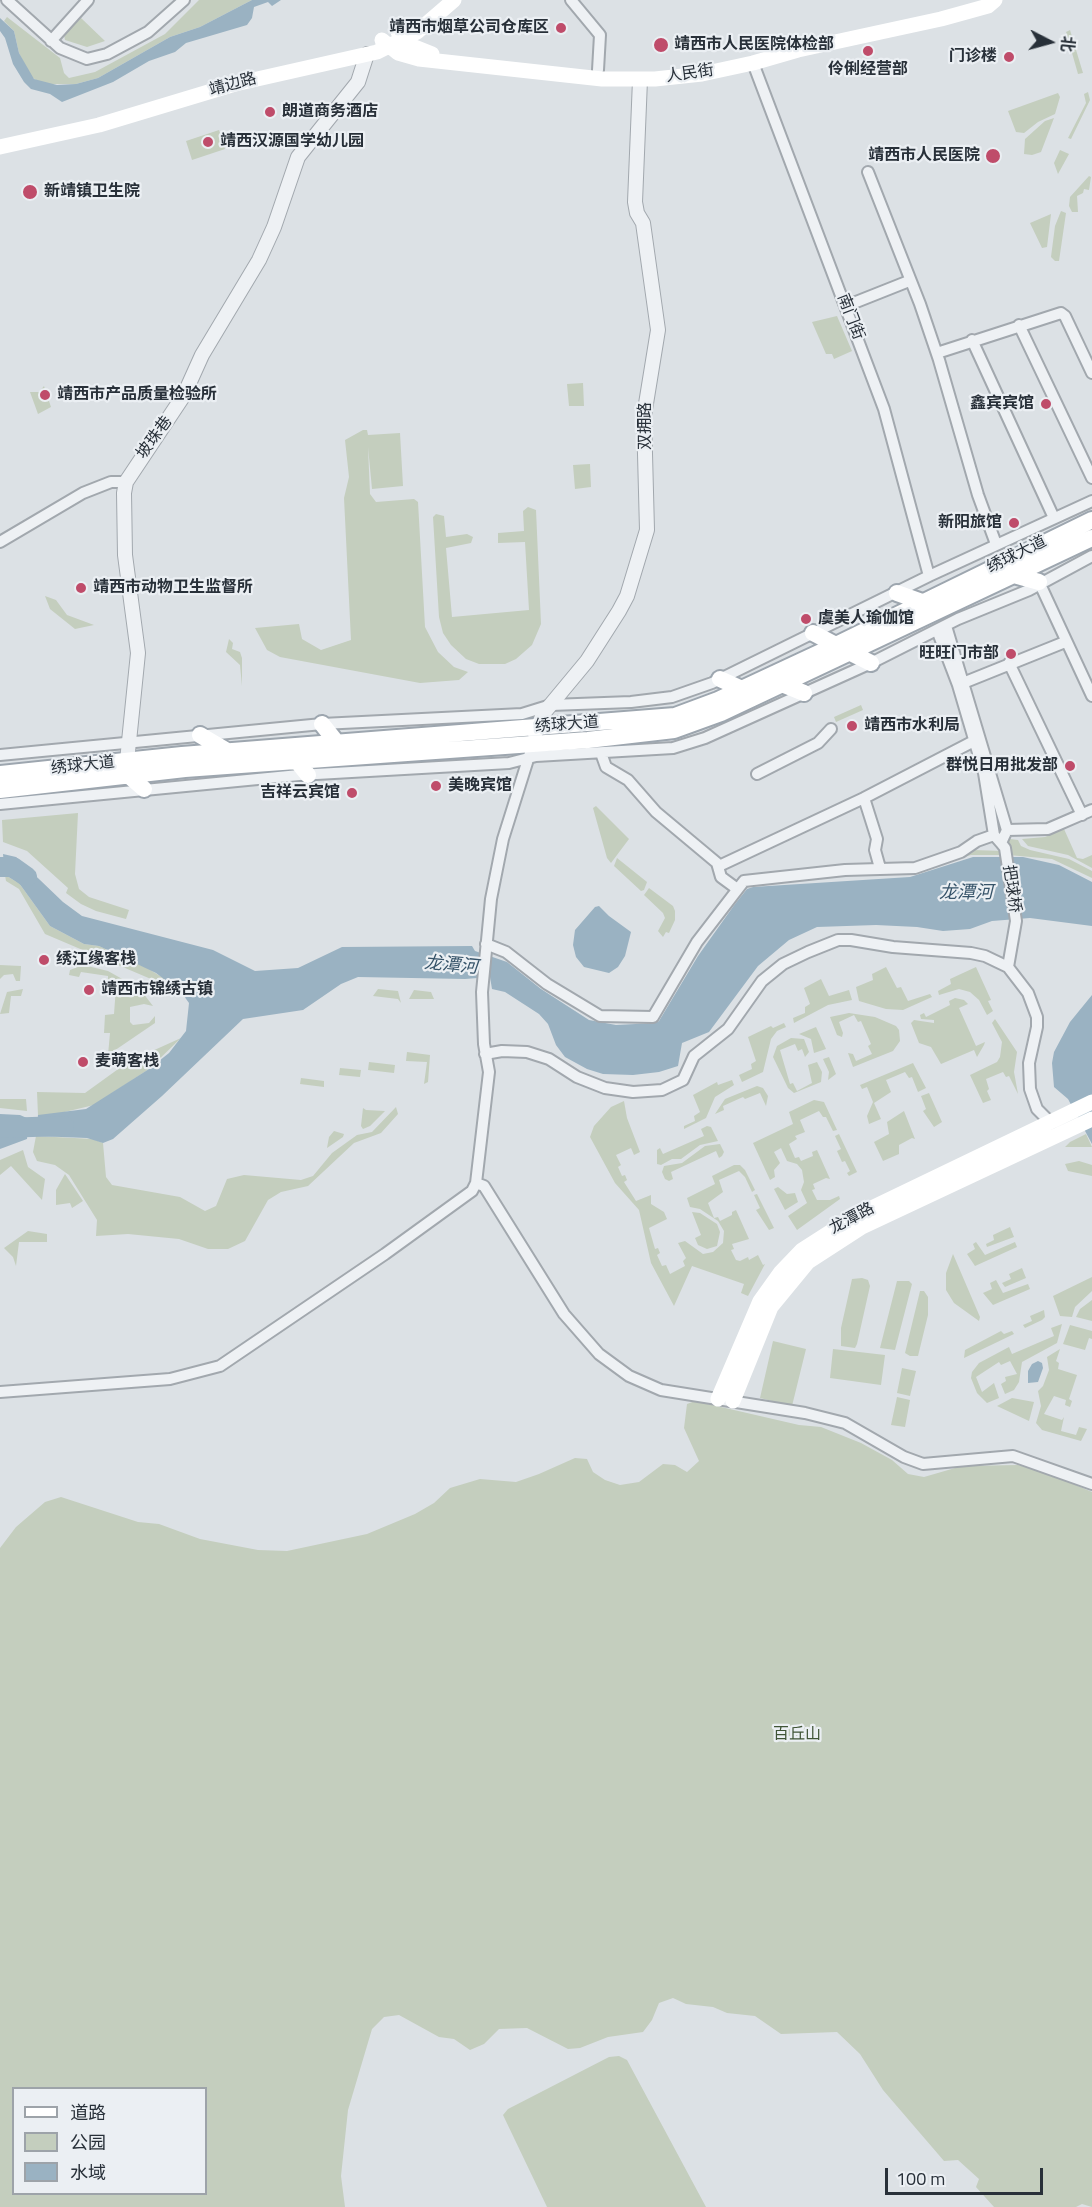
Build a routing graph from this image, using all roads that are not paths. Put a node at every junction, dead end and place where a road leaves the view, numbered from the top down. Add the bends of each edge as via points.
1 (7, 0) edge
2 (88, 0) edge
3 (184, 0) edge
4 (445, 0) edge
5 (454, 0) edge
6 (571, 0) edge
7 (990, 0) edge
8 (995, 0) edge
9 (401, 35) junction
10 (51, 41) junction
11 (386, 44) junction
12 (367, 54) junction
13 (753, 63) junction
14 (598, 70) junction
15 (640, 80) junction
16 (0, 139) edge
17 (0, 147) edge
18 (868, 172) dead end
19 (909, 281) junction
20 (846, 306) junction
21 (1019, 325) junction
22 (972, 340) junction
23 (937, 353) junction
24 (1092, 373) edge
25 (1092, 478) edge
26 (126, 482) junction
27 (1092, 501) edge
28 (1054, 518) junction
29 (1092, 520) edge
30 (1092, 538) edge
31 (0, 542) edge
32 (996, 544) junction
33 (1092, 556) edge
34 (1014, 575) junction
35 (929, 576) junction
36 (1039, 582) junction
37 (897, 593) junction
38 (922, 603) junction
39 (941, 628) junction
40 (813, 633) junction
41 (1065, 642) junction
42 (842, 648) junction
43 (872, 663) junction
44 (1009, 663) junction
45 (720, 679) junction
46 (963, 683) junction
47 (782, 684) junction
48 (742, 689) junction
49 (804, 693) junction
50 (1092, 696) edge
51 (551, 705) junction
52 (322, 724) junction
53 (537, 727) junction
54 (831, 729) dead end
55 (200, 735) junction
56 (127, 741) junction
57 (974, 741) junction
58 (337, 743) junction
59 (227, 751) junction
60 (531, 751) junction
61 (601, 753) junction
62 (0, 754) edge
63 (439, 759) junction
64 (296, 760) junction
65 (127, 768) junction
66 (0, 774) edge
67 (757, 774) dead end
68 (308, 775) junction
69 (144, 789) junction
70 (0, 790) edge
71 (864, 798) junction
72 (0, 804) edge
73 (1087, 812) edge
74 (1008, 830) junction
75 (998, 839) junction
76 (719, 866) junction
77 (880, 868) junction
78 (736, 888) junction
79 (486, 948) junction
80 (1008, 967) junction
81 (485, 1054) junction
82 (1092, 1102) edge
83 (1092, 1119) edge
84 (1060, 1124) junction
85 (476, 1183) junction
86 (0, 1392) edge
87 (725, 1400) junction
88 (1092, 1484) edge

1 - 10 street
2 - 10 street
3 - 10 street via 148,32 98,57 75,56
4 - 9 main road, 靖边路
5 - 9 main road, 靖边路 via 417,32
6 - 14 street via 600,35
7 - 14 main road, 人民街 via 719,64 655,73
8 - 13 main road, 人民街 via 988,6 941,19
9 - 11 main road, 靖边路
9 - 14 main road, 人民街 via 426,53
11 - 12 main road, 靖边路
11 - 15 main road, 人民街 via 406,56 434,62
11 - 16 main road, 靖边路 via 233,77 98,119
12 - 17 main road, 靖边路 via 235,84 99,125
12 - 26 street, 坡珠巷 via 358,82 298,157 259,260 202,355 184,395
13 - 15 main road, 人民街 via 702,74
13 - 20 street, 南门街
15 - 51 street, 双拥路 via 635,202 643,223 658,330 644,416 647,530 619,612 587,661
18 - 19 street
19 - 20 street
19 - 23 street
20 - 35 street, 南门街 via 884,409
21 - 22 street
21 - 24 street via 1063,314
21 - 25 street
22 - 23 street
22 - 28 street
23 - 32 street
26 - 31 street via 84,493
26 - 56 street via 125,555 138,653
27 - 28 street
28 - 32 street
29 - 38 main road, 绣球大道
30 - 34 main road, 绣球大道
32 - 35 street
33 - 36 street
34 - 36 main road
34 - 42 main road, 绣球大道
35 - 37 street
36 - 39 street
36 - 41 street
37 - 38 main road
37 - 40 street
38 - 42 main road, 绣球大道
39 - 43 street
39 - 46 street
39 - 57 street, 把球桥
40 - 42 main road
40 - 45 street
41 - 44 street
41 - 50 street
42 - 43 main road
42 - 47 main road, 绣球大道
42 - 48 main road, 绣球大道
43 - 49 street
44 - 46 street
44 - 73 street
45 - 48 main road
45 - 51 street via 667,699
46 - 74 street
47 - 49 main road
47 - 60 main road, 绣球大道 via 674,730
48 - 53 main road, 绣球大道 via 675,716
49 - 61 street via 681,746 660,751
51 - 52 street via 514,715
51 - 53 street, 双拥路
52 - 55 street
52 - 58 main road
53 - 58 main road, 绣球大道
53 - 60 street, 双拥路
54 - 67 street via 818,743
55 - 56 street
55 - 59 main road
56 - 62 street
56 - 65 street
57 - 71 street
57 - 75 street, 把球桥
58 - 59 main road, 绣球大道
59 - 65 main road, 绣球大道
60 - 61 street
60 - 63 main road, 绣球大道
60 - 79 street via 494,878
61 - 76 street via 606,767 628,780 656,812
63 - 64 main road, 绣球大道
63 - 68 street
64 - 65 main road, 绣球大道
64 - 68 main road
65 - 66 main road, 绣球大道
65 - 69 main road
65 - 70 main road, 绣球大道
68 - 69 street
69 - 72 street
71 - 76 street
71 - 77 street via 877,839 875,854
73 - 74 street via 1041,830
74 - 75 street
75 - 77 street via 977,841 961,852 915,868
75 - 80 street, 把球桥 via 1006,858 1016,921
76 - 78 street via 722,877
77 - 78 street via 744,880
78 - 79 street via 689,954 653,1017 600,1016 547,984 506,952
79 - 81 street
80 - 81 street via 971,953 893,947 862,940 825,944 783,964 762,981 728,1029 694,1056 683,1080 662,1090 633,1092 605,1088 527,1052
80 - 84 street via 1028,993 1037,1017 1029,1063 1030,1089 1037,1109
81 - 85 street via 489,1072
82 - 84 main road
83 - 84 main road
84 - 87 main road, 龙潭路 via 855,1216 802,1250 760,1301
85 - 86 street via 449,1209 220,1366 183,1378
85 - 87 street via 484,1186 564,1314 599,1353 620,1371 661,1390
87 - 88 street via 845,1423 923,1464 1013,1456

